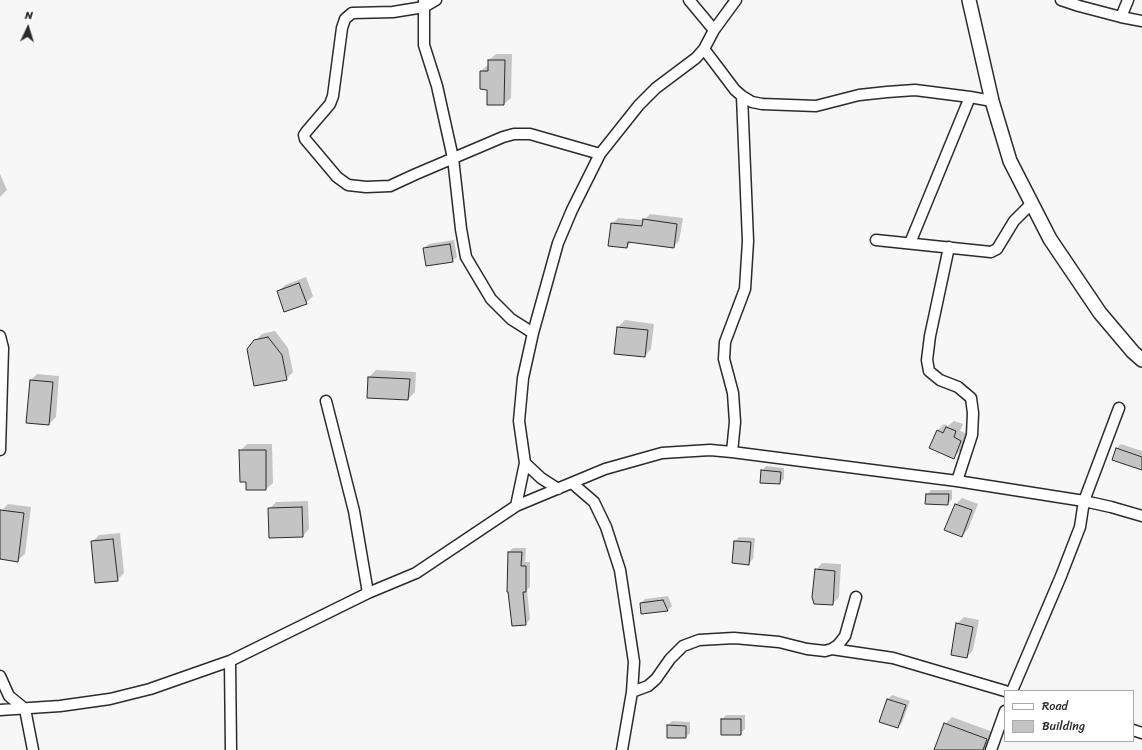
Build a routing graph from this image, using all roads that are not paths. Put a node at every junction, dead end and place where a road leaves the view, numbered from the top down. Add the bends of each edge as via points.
1 (436, 0) edge
2 (689, 0) edge
3 (736, 0) edge
4 (970, 0) edge
5 (1061, 0) edge
6 (1128, 0) edge
7 (424, 4) edge
8 (1121, 17) junction
9 (1142, 21) edge
10 (714, 30) junction
11 (704, 49) junction
12 (742, 96) junction
13 (970, 97) junction
14 (992, 101) junction
15 (600, 154) junction
16 (453, 158) junction
17 (1032, 203) junction
18 (876, 240) dead end
19 (910, 243) junction
20 (948, 247) junction
21 (533, 333) junction
22 (0, 336) edge
23 (1142, 360) edge
24 (326, 401) dead end
25 (1119, 408) dead end
26 (0, 450) edge
27 (732, 452) junction
28 (525, 463) junction
29 (957, 481) junction
30 (572, 483) junction
31 (558, 489) junction
32 (1084, 501) junction
33 (516, 506) junction
34 (1142, 516) edge
35 (368, 593) junction
36 (856, 597) dead end
37 (832, 649) junction
38 (230, 661) junction
39 (0, 676) edge
40 (1012, 690) edge
41 (1004, 691) edge
42 (632, 692) junction
43 (8, 696) junction
44 (25, 709) junction
45 (1, 710) edge
46 (1004, 714) edge
47 (33, 750) edge
48 (230, 750) edge
49 (622, 750) edge
50 (991, 750) edge

1 - 7 street
2 - 10 street
3 - 10 street
4 - 14 street
5 - 8 street
6 - 8 street
7 - 16 street via 424,45 437,86
7 - 16 street via 393,12 352,13 345,19 330,104 304,135 337,177 348,185 390,186
8 - 9 street
10 - 11 street
11 - 12 street
11 - 15 street via 656,88
12 - 13 street via 762,104 816,106 859,95 915,90
12 - 27 street via 748,241 745,289 725,342 724,359 733,393 735,422
13 - 14 street
13 - 19 street
14 - 17 street via 1010,161
15 - 16 street via 530,134 514,134
15 - 21 street via 558,243
16 - 21 street via 466,257 491,299 511,319
17 - 20 street via 1014,221 997,249 991,252
17 - 23 street via 1050,238 1100,313
18 - 19 street
19 - 20 street
20 - 29 street via 927,360 929,371 940,380 958,387 971,398 972,435
21 - 28 street via 523,378 519,421
22 - 26 street via 3,348
24 - 35 street via 354,511
25 - 32 street
27 - 29 street
27 - 30 street via 710,450 662,453 605,469
28 - 31 street
28 - 33 street
29 - 32 street
30 - 31 street
30 - 42 street via 594,502 606,527 620,570 634,662
31 - 33 street
32 - 34 street
32 - 40 street via 1080,527
33 - 35 street via 416,573
35 - 38 street
36 - 37 street via 845,636
37 - 41 street via 893,658
37 - 42 street via 806,649 779,642 734,638 699,640 683,646 648,686
38 - 44 street via 150,689 110,699
38 - 48 street
39 - 43 street
42 - 49 street
43 - 44 street
43 - 45 street
44 - 45 street
44 - 47 street
46 - 50 street

